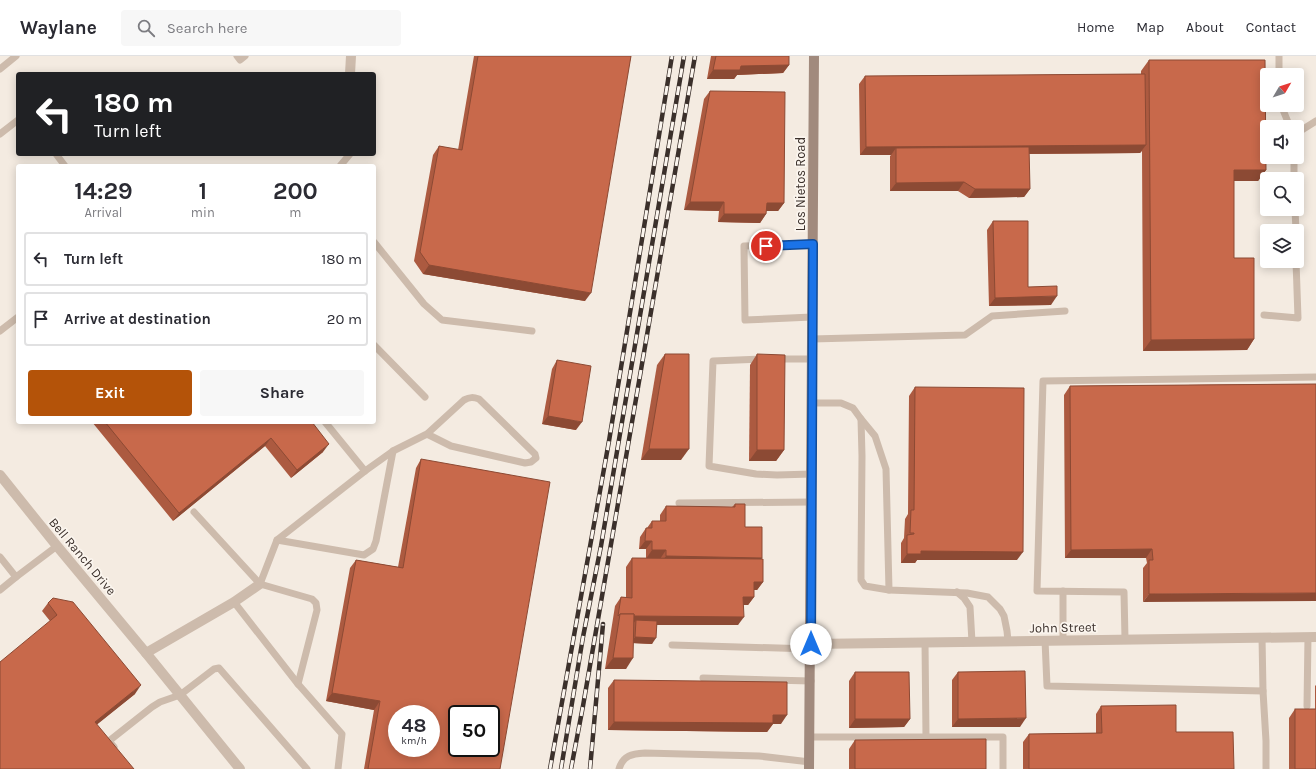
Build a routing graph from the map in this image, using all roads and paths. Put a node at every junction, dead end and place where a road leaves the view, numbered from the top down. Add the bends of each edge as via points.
1 (16, 56) edge
2 (237, 56) edge
3 (245, 56) edge
4 (351, 56) edge
5 (814, 56) edge
6 (1279, 56) edge
7 (1279, 68) edge
8 (0, 69) edge
9 (350, 72) edge
10 (1316, 121) edge
11 (16, 122) edge
12 (1304, 129) edge
13 (0, 134) edge
14 (348, 156) edge
15 (342, 164) edge
16 (376, 244) edge
17 (813, 244) junction
18 (1296, 268) edge
19 (1065, 311) dead end
20 (1264, 315) dead end
21 (812, 317) junction
22 (16, 319) edge
23 (0, 331) edge
24 (532, 332) dead end
25 (812, 339) junction
26 (376, 347) edge
27 (812, 358) junction
28 (1316, 377) edge
29 (425, 398) dead end
30 (812, 403) junction
31 (861, 419) junction
32 (327, 424) edge
33 (427, 434) junction
34 (393, 451) junction
35 (364, 470) junction
36 (812, 474) junction
37 (0, 475) edge
38 (812, 502) junction
39 (679, 503) dead end
40 (194, 512) edge
41 (277, 540) junction
42 (57, 546) junction
43 (0, 557) edge
44 (16, 577) junction
45 (260, 584) junction
46 (0, 590) edge
47 (889, 590) junction
48 (1063, 591) junction
49 (957, 592) junction
50 (234, 602) junction
51 (1312, 637) edge
52 (1262, 638) junction
53 (1125, 639) junction
54 (1045, 640) junction
55 (1063, 640) junction
56 (1008, 641) junction
57 (925, 642) junction
58 (972, 642) junction
59 (672, 645) dead end
60 (811, 646) junction
61 (146, 652) junction
62 (703, 678) dead end
63 (811, 681) junction
64 (298, 684) junction
65 (1263, 690) junction
66 (180, 695) junction
67 (1307, 706) dead end
68 (810, 737) junction
69 (926, 737) junction
70 (118, 752) edge
71 (810, 765) edge
72 (240, 769) edge
73 (307, 769) edge
74 (338, 769) edge
75 (619, 769) edge
76 (1003, 769) edge
77 (1266, 769) edge

1 - 8 lane
2 - 3 lane via 240,60
4 - 9 street
5 - 17 main road, Los Nietos Road
6 - 7 lane
10 - 12 lane
11 - 13 lane
14 - 15 lane
16 - 24 lane via 424,304 442,320
17 - 21 main road, Los Nietos Road
17 - 21 lane via 744,246 745,320
18 - 20 lane via 1298,318
19 - 25 lane via 992,316 965,335
21 - 25 main road, Los Nietos Road
22 - 23 lane
25 - 27 main road, Los Nietos Road
26 - 29 lane
27 - 30 main road, Los Nietos Road
27 - 36 lane via 713,361 709,466 763,474
28 - 48 lane via 1043,381 1037,591
30 - 31 lane via 841,403 852,408
30 - 36 main road, Los Nietos Road
31 - 47 lane via 875,436 886,469
31 - 47 lane via 861,580 865,586
32 - 35 lane
33 - 33 lane via 464,400 474,397 535,454 536,458 526,463 451,446
33 - 34 lane
34 - 35 lane
34 - 41 lane via 376,541 372,549 364,555
35 - 41 lane
36 - 38 main road, Los Nietos Road
37 - 42 street, Bell Ranch Drive
38 - 39 lane
38 - 60 main road, Los Nietos Road
40 - 45 lane
41 - 45 lane
42 - 44 lane
42 - 61 street, Bell Ranch Drive
43 - 44 lane
44 - 46 lane
45 - 50 street
45 - 64 lane via 312,599 316,603 318,610
47 - 49 lane
48 - 53 lane via 1124,592
48 - 55 lane
49 - 56 lane via 988,597 1004,616
49 - 58 lane via 970,607
50 - 61 street
50 - 64 lane
51 - 52 street, John Street
51 - 67 lane
52 - 53 street, John Street
52 - 65 lane
53 - 55 street, John Street
54 - 55 street, John Street
54 - 56 street, John Street
54 - 65 lane via 1047,686
56 - 58 street, John Street
57 - 58 street, John Street
57 - 60 street, John Street
57 - 69 lane
59 - 60 lane
60 - 63 main road, Los Nietos Road
61 - 66 street, Bell Ranch Drive
62 - 63 lane
63 - 68 main road, Los Nietos Road
64 - 74 lane via 342,734
65 - 77 lane
66 - 70 lane via 152,707 109,741
66 - 72 street, Bell Ranch Drive
66 - 73 lane via 214,669 219,668
68 - 69 lane
68 - 71 main road, Los Nietos Road
69 - 76 lane via 1003,737
71 - 75 lane via 759,756 645,753 626,758 621,762

